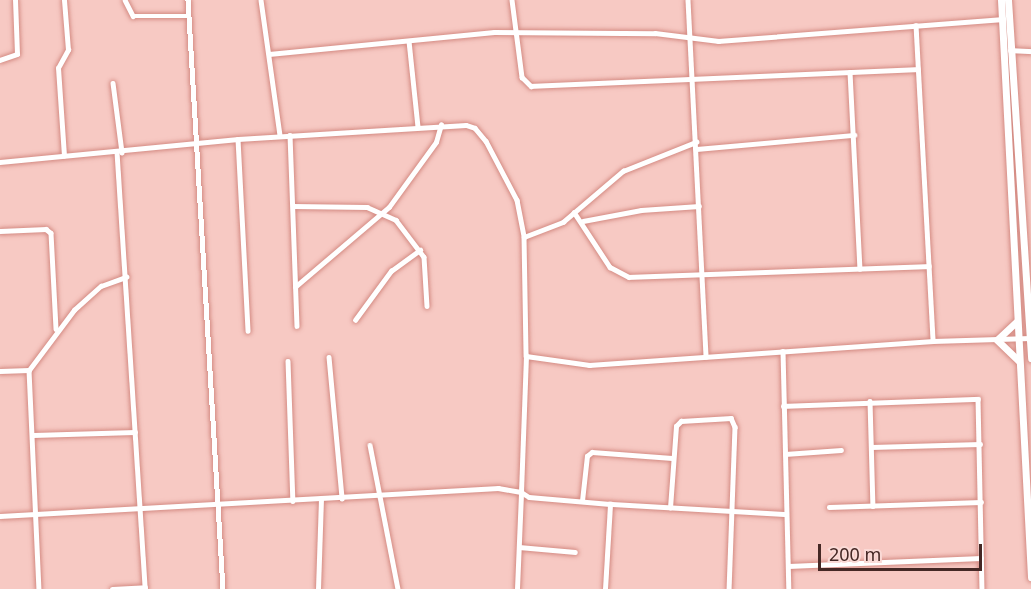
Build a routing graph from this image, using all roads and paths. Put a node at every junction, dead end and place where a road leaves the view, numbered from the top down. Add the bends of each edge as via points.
1 (15, 0) edge
2 (64, 0) edge
3 (125, 0) edge
4 (188, 0) edge
5 (261, 0) edge
6 (512, 0) edge
7 (688, 0) edge
8 (1001, 0) edge
9 (1008, 0) edge
10 (187, 16) junction
11 (1003, 20) junction
12 (916, 25) junction
13 (516, 32) junction
14 (688, 40) junction
15 (409, 41) junction
16 (1010, 50) junction
17 (1031, 51) edge
18 (269, 54) junction
19 (0, 60) edge
20 (918, 69) junction
21 (850, 72) junction
22 (691, 81) junction
23 (114, 83) dead end
24 (1010, 109) junction
25 (441, 125) junction
26 (418, 127) junction
27 (290, 135) junction
28 (854, 135) junction
29 (280, 136) junction
30 (238, 139) junction
31 (696, 142) junction
32 (198, 144) junction
33 (696, 149) junction
34 (120, 152) junction
35 (64, 156) junction
36 (0, 162) edge
37 (292, 206) junction
38 (699, 206) junction
39 (382, 212) junction
40 (574, 212) junction
41 (583, 221) junction
42 (0, 231) edge
43 (524, 237) junction
44 (1027, 246) edge
45 (420, 250) junction
46 (929, 266) junction
47 (860, 269) junction
48 (702, 275) junction
49 (126, 277) junction
50 (296, 288) junction
51 (427, 306) dead end
52 (1018, 319) junction
53 (1030, 319) edge
54 (355, 320) dead end
55 (297, 326) dead end
56 (56, 329) junction
57 (248, 331) dead end
58 (1030, 338) edge
59 (1019, 339) junction
60 (997, 340) junction
61 (933, 341) junction
62 (783, 351) junction
63 (526, 356) junction
64 (329, 357) dead end
65 (706, 357) junction
66 (1031, 358) edge
67 (288, 361) dead end
68 (1021, 363) junction
69 (29, 370) junction
70 (0, 371) edge
71 (870, 401) junction
72 (783, 406) junction
73 (135, 432) junction
74 (33, 435) junction
75 (980, 444) junction
76 (370, 445) dead end
77 (872, 447) junction
78 (841, 450) dead end
79 (785, 454) junction
80 (672, 458) junction
81 (521, 492) junction
82 (380, 496) junction
83 (342, 498) junction
84 (321, 500) junction
85 (293, 501) junction
86 (582, 501) junction
87 (981, 502) junction
88 (610, 504) junction
89 (218, 505) junction
90 (873, 506) junction
91 (829, 507) dead end
92 (670, 508) junction
93 (140, 509) junction
94 (729, 511) junction
95 (35, 514) junction
96 (786, 514) junction
97 (0, 516) edge
98 (519, 547) junction
99 (575, 552) dead end
100 (981, 558) junction
101 (788, 566) junction
102 (1031, 577) edge
103 (145, 588) edge
104 (39, 589) edge
105 (112, 589) edge
106 (223, 589) edge
107 (318, 589) edge
108 (398, 589) edge
109 (517, 589) edge
110 (605, 589) edge
111 (729, 589) edge
112 (789, 589) edge
113 (982, 589) edge

1 - 19 street via 17,54
2 - 35 street via 68,50 58,68
3 - 10 street via 133,16
4 - 10 street
5 - 18 street
6 - 13 street
7 - 14 street
8 - 11 main road
9 - 16 main road
10 - 32 street
11 - 12 street
11 - 24 main road
12 - 14 street
12 - 20 street
13 - 14 street via 655,33
13 - 15 street
13 - 22 street via 522,76 531,86
14 - 22 street
15 - 18 street
15 - 26 street
16 - 17 street
16 - 24 main road
18 - 29 street
20 - 21 street
20 - 46 street
21 - 22 street
21 - 28 street
22 - 31 street
23 - 34 street
24 - 44 main road
24 - 52 main road
25 - 26 street
25 - 39 street via 436,142
25 - 43 street via 475,128 486,141 509,179
26 - 27 street
27 - 29 street
27 - 37 street
28 - 33 street
28 - 47 street
29 - 30 street
30 - 32 street
30 - 57 street
31 - 33 street
31 - 40 street via 623,171
32 - 34 street
32 - 89 street
33 - 38 street
34 - 35 street
34 - 49 street
35 - 36 street
37 - 39 street via 354,206
37 - 50 street
38 - 41 street via 641,210
38 - 48 street
39 - 45 street via 409,232
39 - 50 street
40 - 41 street
40 - 43 street via 553,227
41 - 48 street via 605,260 618,273 640,278
42 - 56 street via 46,229 51,233
43 - 63 street
44 - 53 main road
45 - 51 street
45 - 54 street via 391,271
46 - 47 street
46 - 61 street
47 - 48 street
48 - 65 street
49 - 56 street via 101,286
49 - 73 street
50 - 55 street
52 - 59 main road
52 - 60 main road
53 - 58 main road
56 - 69 street
58 - 59 street
58 - 66 main road
59 - 60 street
59 - 68 main road
60 - 61 street
60 - 68 main road via 1013,351
61 - 62 street
62 - 65 street
62 - 72 street
63 - 65 street via 576,365
63 - 81 street
64 - 83 street
67 - 85 street
68 - 102 main road
69 - 70 street
69 - 74 street
71 - 72 street
71 - 75 street via 975,397 980,408
71 - 77 street
72 - 79 street
73 - 74 street
73 - 93 street
74 - 95 street
75 - 77 street
75 - 87 street
76 - 82 street
77 - 90 street
78 - 79 street
79 - 96 street
80 - 86 street via 592,452 587,456
80 - 92 street
80 - 94 street via 678,422 731,418 735,427
81 - 82 street via 498,488
81 - 86 street via 529,497
81 - 98 street
82 - 83 street
82 - 108 street
83 - 84 street
84 - 85 street
84 - 107 street
85 - 89 street
86 - 88 street
87 - 90 street
87 - 100 street
88 - 92 street
88 - 110 street
89 - 93 street
89 - 106 street
90 - 91 street
92 - 94 street
93 - 95 street
93 - 103 street
94 - 96 street
94 - 111 street
95 - 97 street
95 - 104 street
96 - 101 street
98 - 99 street
98 - 109 street
100 - 101 street
100 - 113 street
101 - 112 street
103 - 105 street

